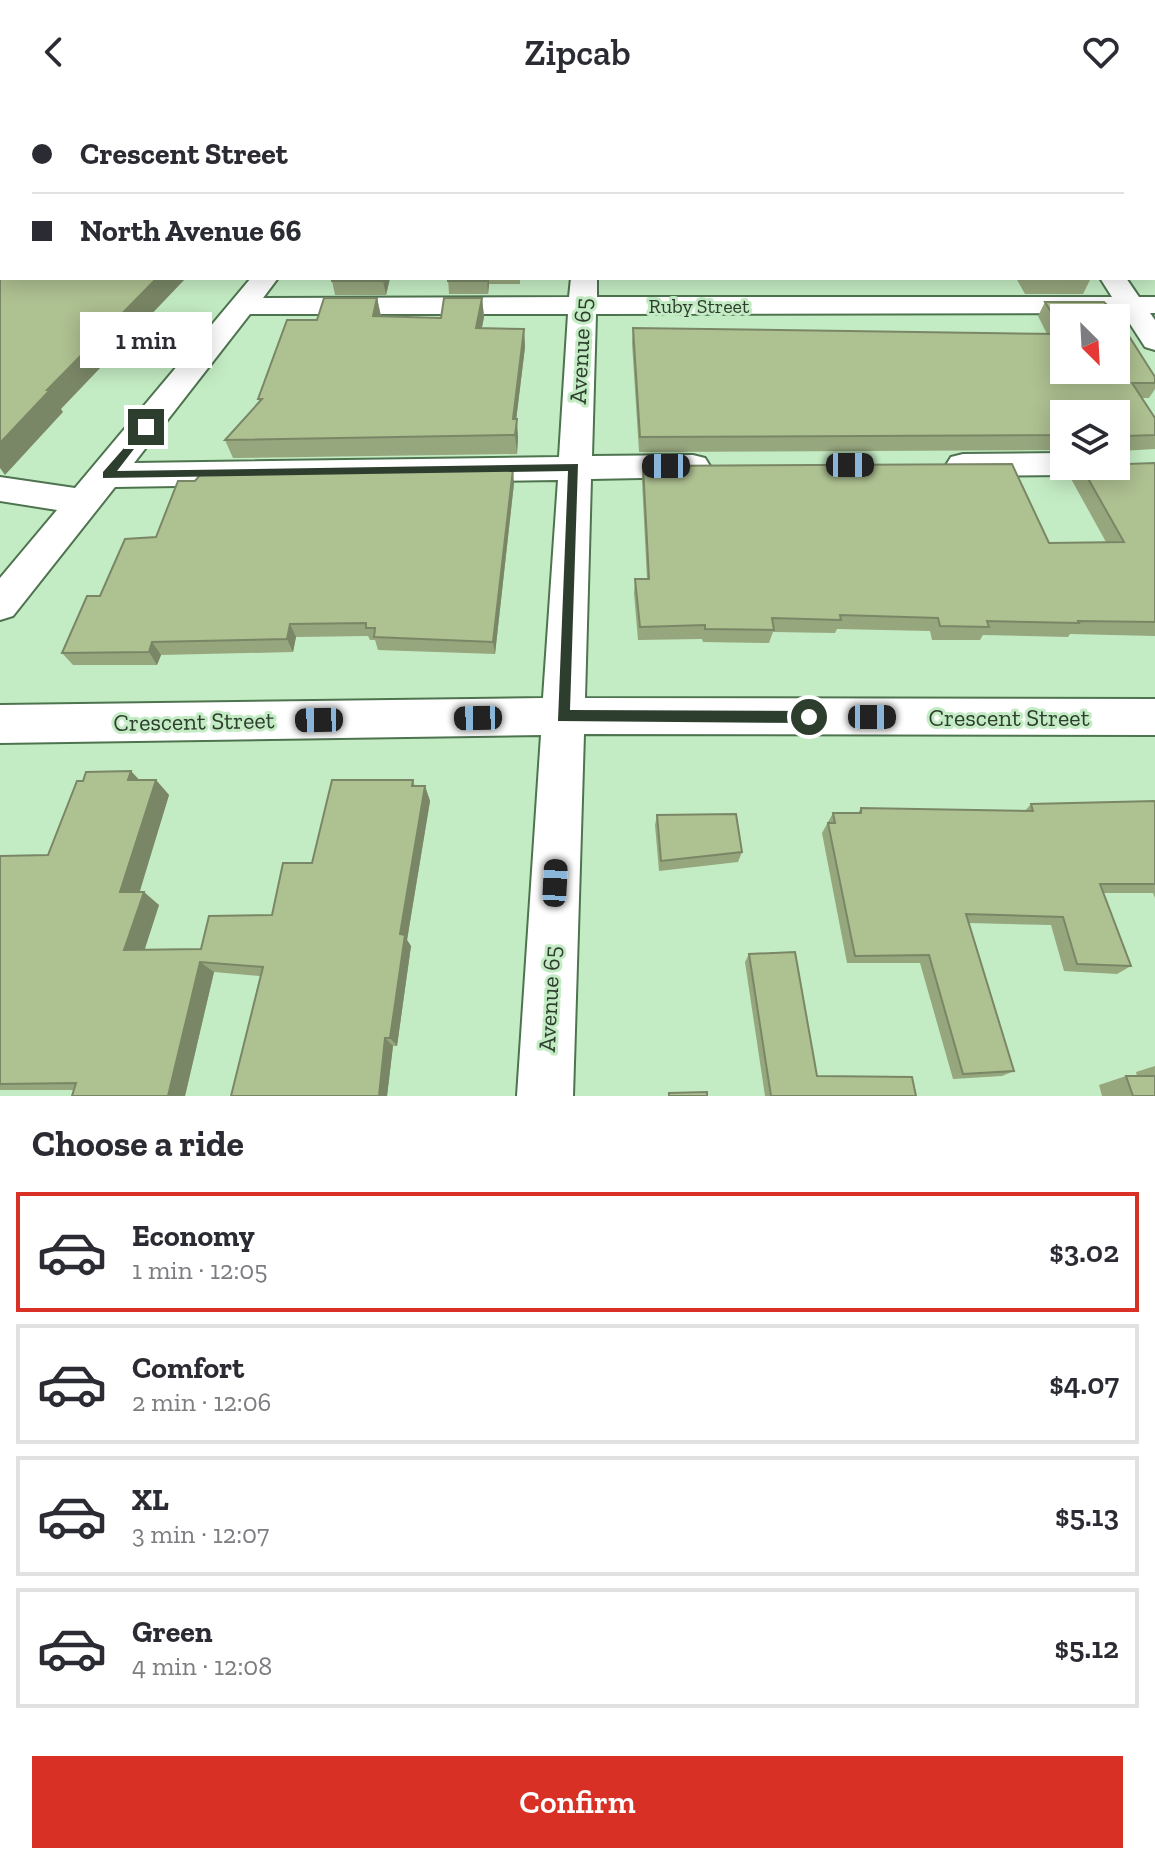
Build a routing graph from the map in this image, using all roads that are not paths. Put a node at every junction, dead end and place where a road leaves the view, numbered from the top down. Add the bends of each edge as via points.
1 (263, 280) edge
2 (1115, 280) edge
3 (583, 292) edge
4 (1143, 305) edge
5 (243, 306) junction
6 (1155, 341) edge
7 (1050, 464) edge
8 (938, 465) edge
9 (716, 466) edge
10 (574, 467) junction
11 (107, 475) junction
12 (0, 489) edge
13 (85, 502) junction
14 (0, 605) edge
15 (563, 716) junction
16 (1155, 717) edge
17 (0, 724) edge
18 (545, 1096) edge

1 - 5 street
2 - 4 street
3 - 4 street, Ruby Street
3 - 5 street, Ruby Street
3 - 10 street, Avenue 65
4 - 6 street
5 - 11 street
7 - 8 street
9 - 10 street
10 - 11 street
10 - 15 street, Avenue 65
11 - 13 street
12 - 13 street
13 - 14 street
15 - 16 street, Crescent Street
15 - 17 street, Crescent Street
15 - 18 street, Avenue 65

